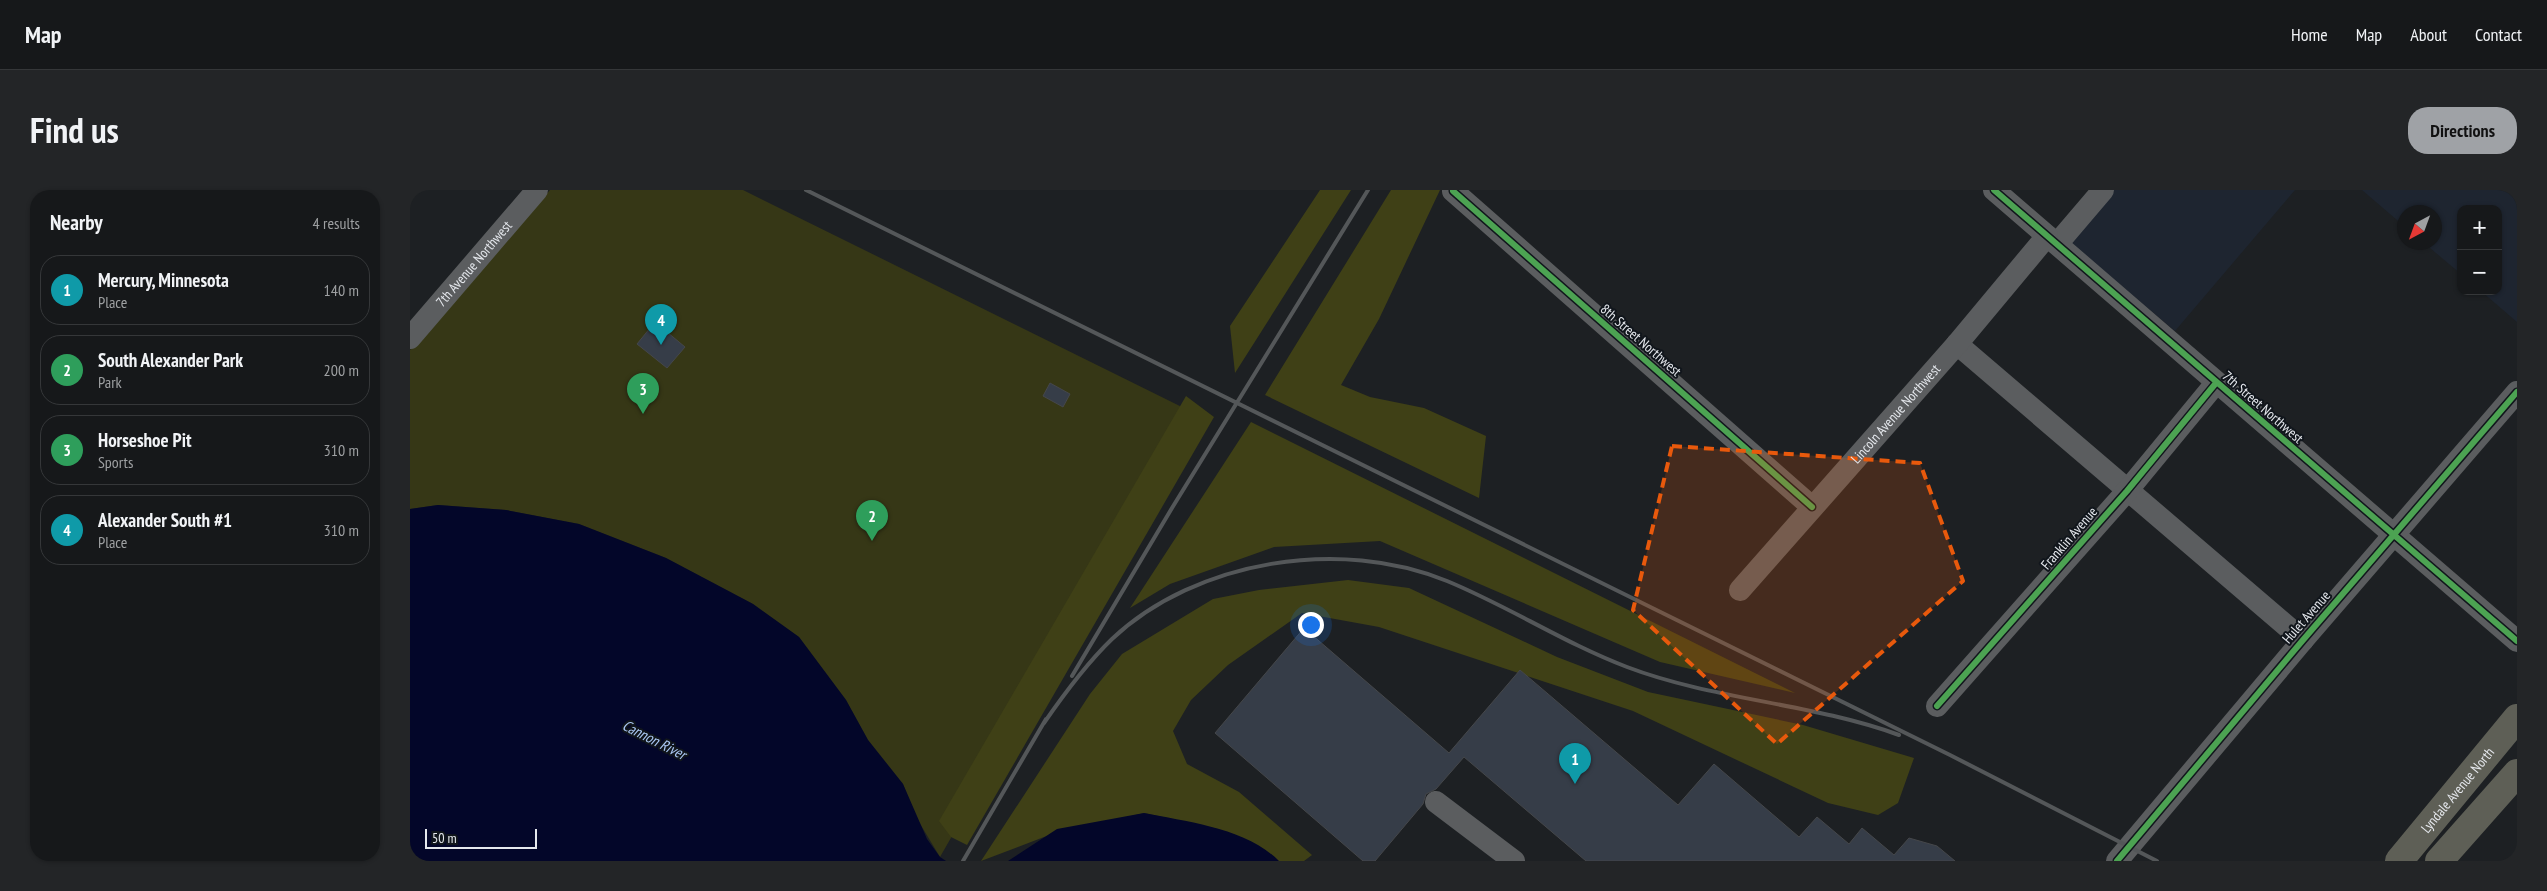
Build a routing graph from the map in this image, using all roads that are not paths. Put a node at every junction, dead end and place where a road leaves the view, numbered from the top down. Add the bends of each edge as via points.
1 (537, 190) edge
2 (1994, 190) edge
3 (2103, 190) edge
4 (1453, 191) edge
5 (2052, 240) junction
6 (410, 338) edge
7 (1957, 344) junction
8 (2216, 383) junction
9 (2517, 392) edge
10 (2127, 491) junction
11 (1812, 507) junction
12 (2394, 536) junction
13 (1740, 590) dead end
14 (2303, 640) junction
15 (2517, 641) edge
16 (1937, 706) dead end
17 (2517, 718) edge
18 (2517, 773) edge
19 (1436, 802) dead end
20 (1514, 861) edge
21 (2117, 861) edge
22 (2399, 861) edge
23 (2439, 861) edge

1 - 6 street, 7th Avenue Northwest
2 - 5 street, 7th Street Northwest
3 - 5 street, Lincoln Avenue Northwest
4 - 11 street, 8th Street Northwest
5 - 7 street, Lincoln Avenue Northwest
5 - 8 street, 7th Street Northwest
7 - 10 street
7 - 11 street, Lincoln Avenue Northwest
8 - 10 street, Franklin Avenue
8 - 12 street, 7th Street Northwest
9 - 12 street, Hulet Avenue
10 - 14 street
10 - 16 street, Franklin Avenue
11 - 13 street, Lincoln Avenue Northwest
12 - 14 street, Hulet Avenue
12 - 15 street, 7th Street Northwest
14 - 21 street, Hulet Avenue
17 - 22 highway, Lyndale Avenue North
18 - 23 highway
19 - 20 street

